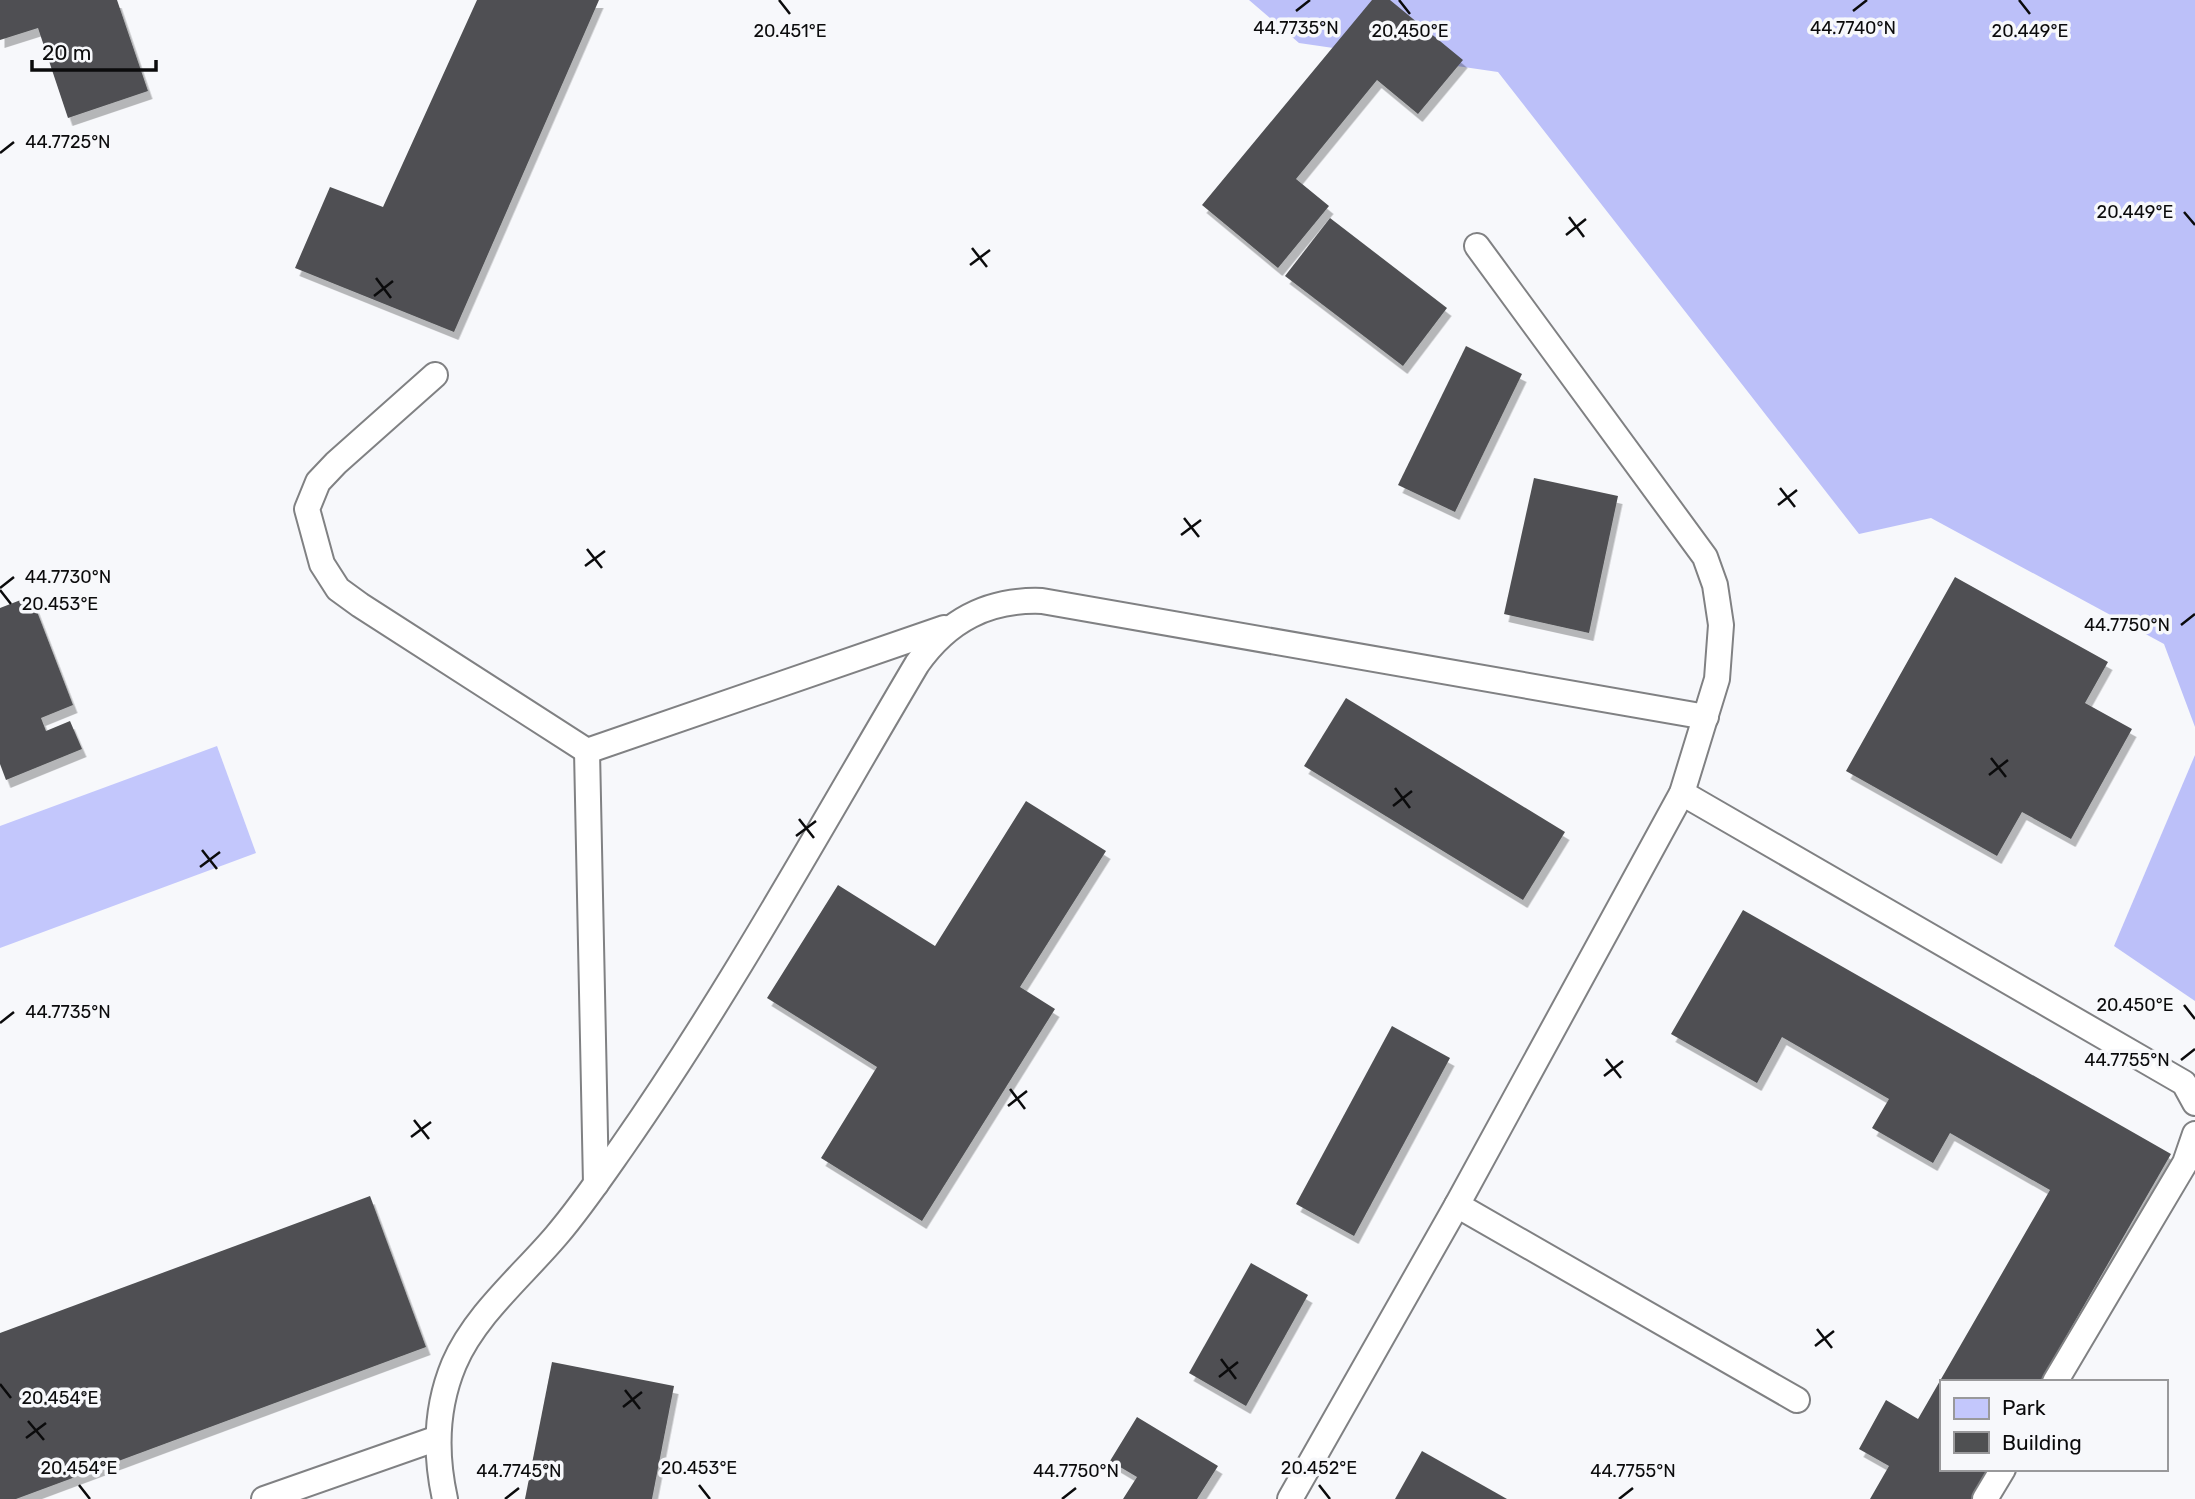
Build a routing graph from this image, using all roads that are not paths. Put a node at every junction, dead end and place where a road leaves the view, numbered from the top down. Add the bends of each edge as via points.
1 (1477, 246) dead end
2 (435, 375) dead end
3 (950, 626) junction
4 (1706, 717) junction
5 (587, 751) junction
6 (1682, 793) junction
7 (2195, 1103) edge
8 (2195, 1134) edge
9 (596, 1184) junction
10 (1457, 1205) junction
11 (2056, 1380) edge
12 (1797, 1400) dead end
13 (438, 1438) junction
14 (2002, 1471) edge
15 (264, 1499) edge
16 (445, 1499) edge
17 (1290, 1499) edge
18 (1985, 1499) edge

1 - 4 lane via 1705,556 1716,585 1721,625 1717,679
2 - 5 lane via 318,482 307,509 322,564 338,589 360,605
3 - 4 lane via 993,605 1042,601
3 - 5 lane
3 - 9 lane via 918,664 706,1019
4 - 6 lane
5 - 9 lane
6 - 7 lane via 2185,1083
6 - 10 lane
8 - 11 lane via 2185,1163
9 - 13 lane via 480,1323 454,1363 442,1401
10 - 12 lane
10 - 17 lane
13 - 15 lane
13 - 16 lane
14 - 18 lane

